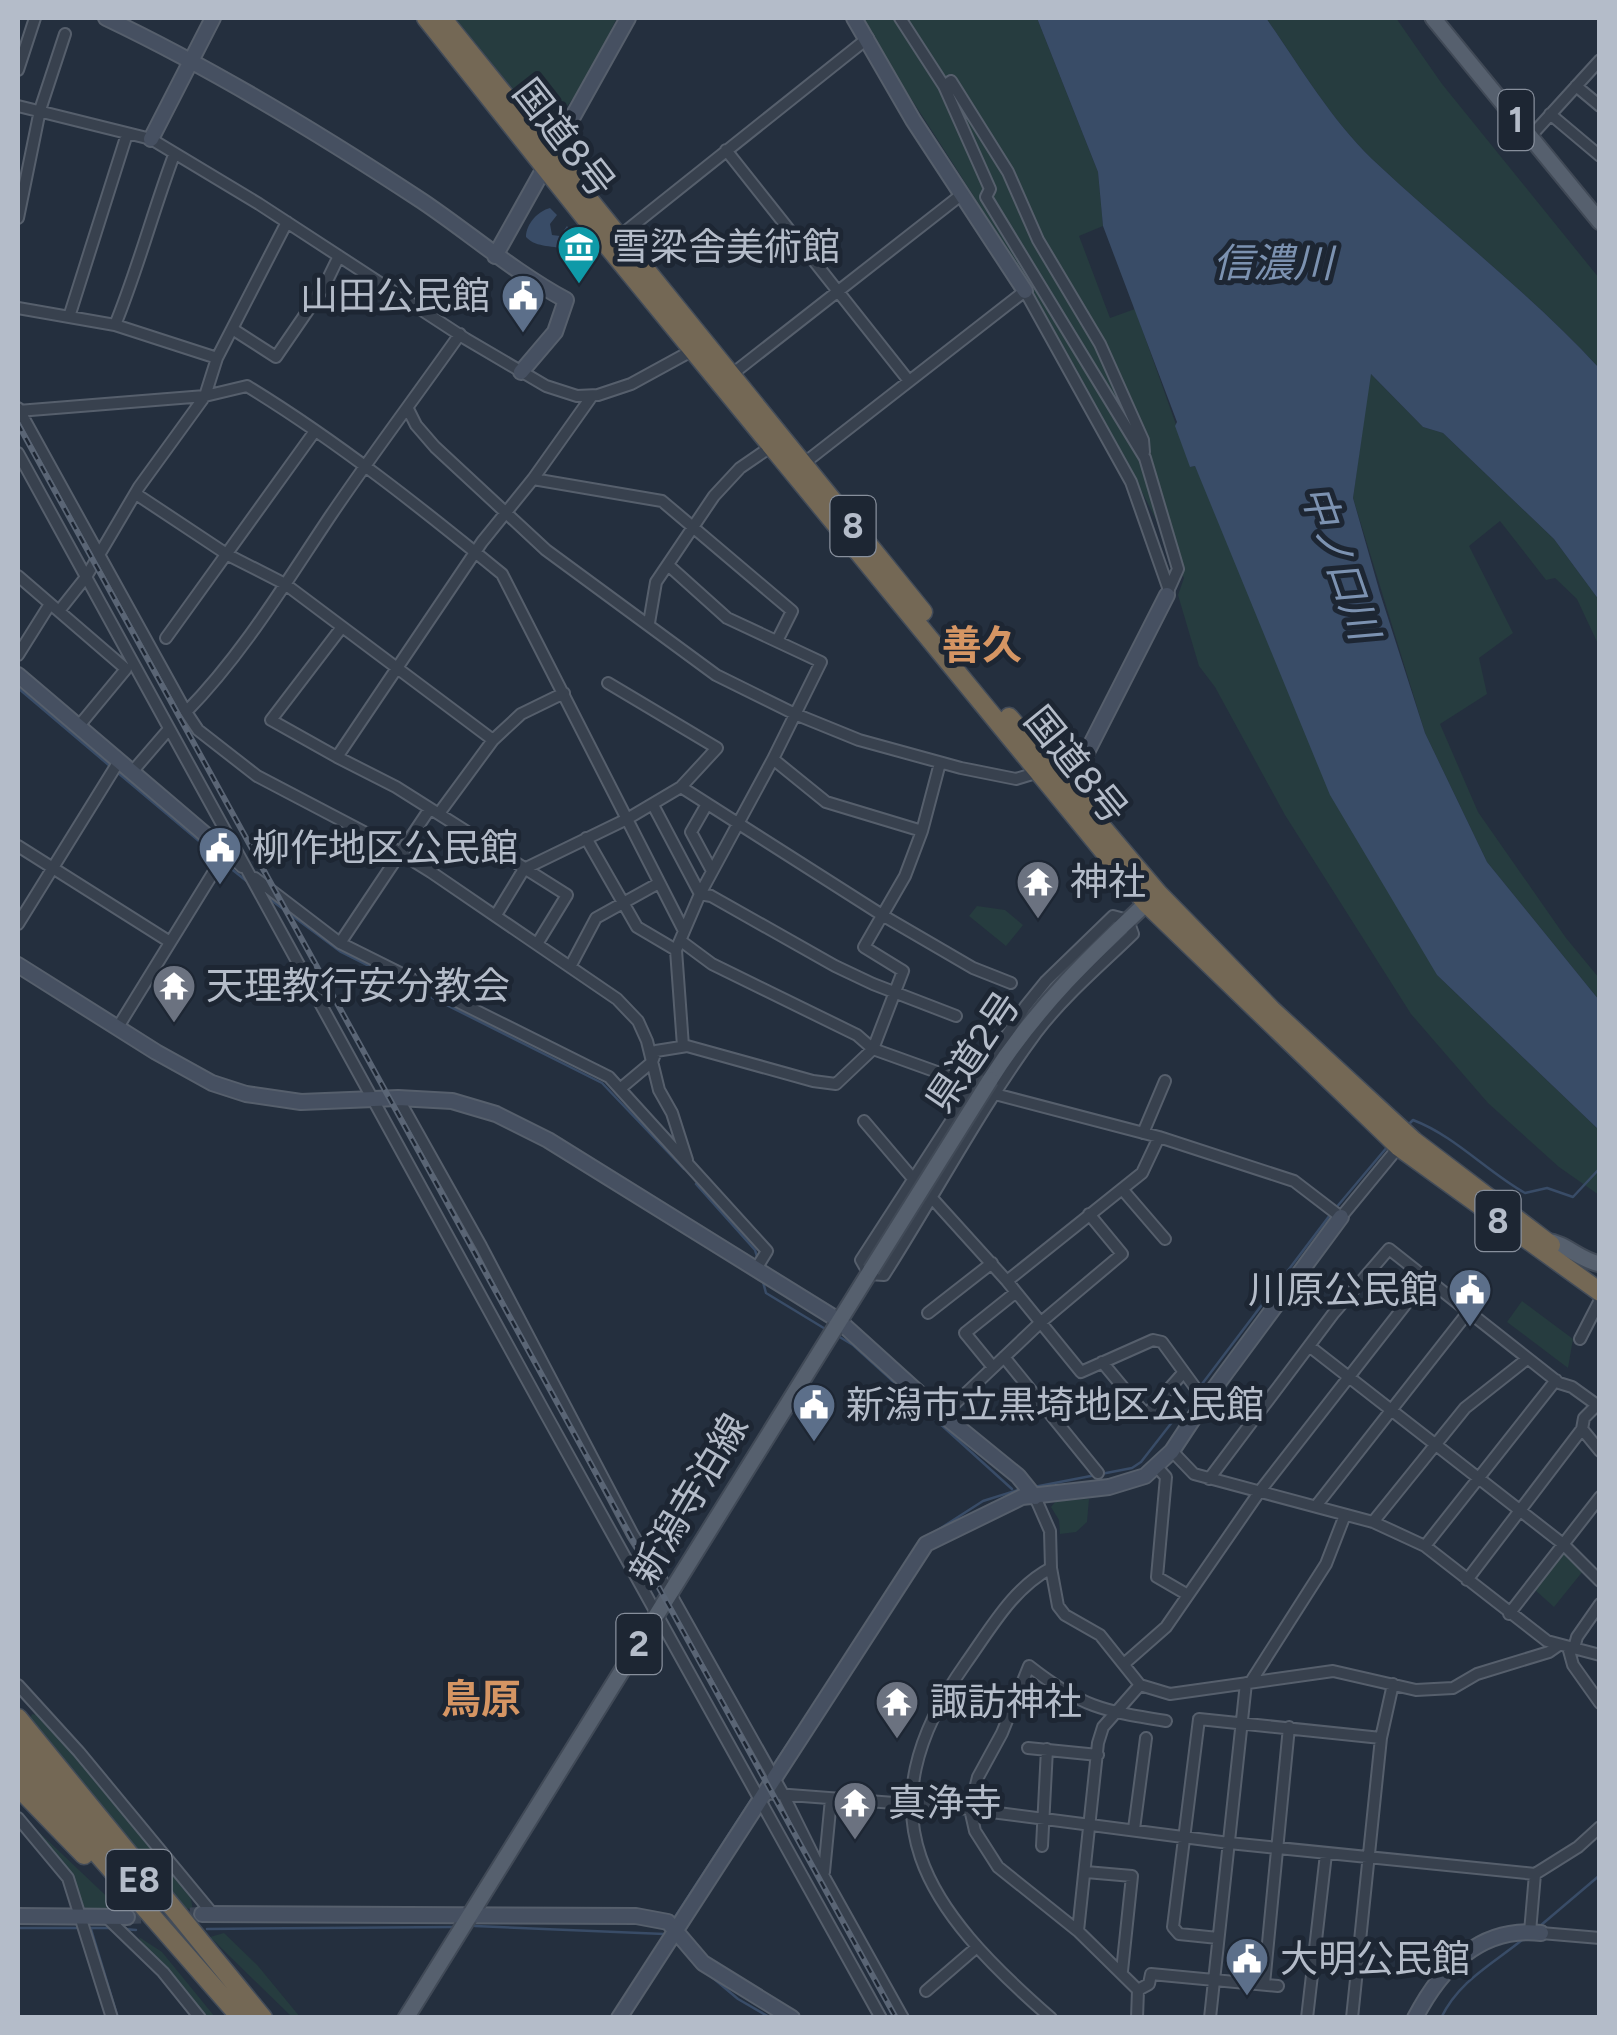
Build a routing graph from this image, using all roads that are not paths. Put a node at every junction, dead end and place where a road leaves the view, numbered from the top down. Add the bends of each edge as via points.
1 (34, 18) edge
2 (106, 18) edge
3 (213, 18) edge
4 (426, 18) edge
5 (442, 18) edge
6 (628, 18) edge
7 (854, 18) edge
8 (900, 18) edge
9 (1433, 18) edge
10 (65, 34) dead end
11 (868, 38) junction
12 (192, 60) junction
13 (1600, 60) edge
14 (952, 67) dead end
15 (18, 70) edge
16 (947, 84) junction
17 (1576, 86) junction
18 (18, 106) edge
19 (1600, 106) edge
20 (40, 110) junction
21 (576, 113) junction
22 (1550, 114) junction
23 (525, 120) junction
24 (127, 134) junction
25 (1530, 138) junction
26 (151, 139) junction
27 (726, 150) junction
28 (174, 155) junction
29 (1600, 156) edge
30 (550, 162) junction
31 (961, 195) junction
32 (528, 200) junction
33 (573, 202) junction
34 (18, 218) edge
35 (288, 222) junction
36 (1600, 222) edge
37 (613, 241) junction
38 (339, 256) junction
39 (495, 256) junction
40 (1024, 291) junction
41 (838, 292) junction
42 (18, 308) edge
43 (69, 317) junction
44 (114, 324) junction
45 (234, 330) junction
46 (460, 334) junction
47 (699, 346) junction
48 (217, 358) junction
49 (521, 372) junction
50 (731, 376) junction
51 (909, 380) junction
52 (206, 396) junction
53 (592, 396) junction
54 (408, 409) junction
55 (18, 410) edge
56 (315, 432) junction
57 (772, 446) junction
58 (18, 453) edge
59 (1145, 458) junction
60 (803, 464) junction
61 (364, 466) junction
62 (533, 479) junction
63 (136, 494) junction
64 (507, 512) junction
65 (694, 526) junction
66 (475, 552) junction
67 (98, 553) junction
68 (228, 555) junction
69 (668, 565) junction
70 (18, 576) edge
71 (86, 577) junction
72 (285, 584) junction
73 (1168, 591) junction
74 (54, 608) junction
75 (648, 623) junction
76 (342, 627) junction
77 (166, 638) dead end
78 (777, 641) junction
79 (18, 655) edge
80 (398, 669) junction
81 (18, 674) edge
82 (608, 683) dead end
83 (564, 693) junction
84 (186, 712) junction
85 (794, 714) junction
86 (78, 727) junction
87 (169, 729) junction
88 (493, 740) junction
89 (337, 757) junction
90 (774, 759) junction
91 (119, 761) junction
92 (940, 762) junction
93 (1047, 770) junction
94 (132, 772) junction
95 (680, 787) junction
96 (707, 804) junction
97 (653, 805) junction
98 (429, 810) junction
99 (628, 819) junction
100 (736, 822) junction
101 (922, 831) junction
102 (586, 838) junction
103 (18, 846) edge
104 (226, 852) junction
105 (401, 855) junction
106 (52, 867) junction
107 (524, 870) junction
108 (712, 871) junction
109 (248, 874) junction
110 (659, 883) junction
111 (700, 894) junction
112 (1152, 898) junction
113 (620, 902) junction
114 (496, 915) junction
115 (882, 915) junction
116 (1128, 920) junction
117 (18, 924) edge
118 (680, 941) junction
119 (170, 942) junction
120 (340, 943) junction
121 (537, 944) junction
122 (18, 964) edge
123 (570, 967) junction
124 (1010, 983) dead end
125 (894, 993) junction
126 (956, 1016) dead end
127 (118, 1027) junction
128 (683, 1046) junction
129 (873, 1048) junction
130 (652, 1062) junction
131 (1165, 1081) dead end
132 (973, 1085) junction
133 (621, 1088) junction
134 (995, 1094) junction
135 (398, 1098) junction
136 (374, 1099) junction
137 (864, 1120) dead end
138 (1142, 1133) junction
139 (1159, 1137) junction
140 (1404, 1141) junction
141 (687, 1161) junction
142 (912, 1178) junction
143 (1122, 1189) junction
144 (933, 1199) junction
145 (1088, 1214) junction
146 (1341, 1216) junction
147 (1165, 1239) dead end
148 (1546, 1240) junction
149 (992, 1263) junction
150 (1600, 1264) edge
151 (756, 1269) junction
152 (870, 1272) junction
153 (1427, 1277) junction
154 (1600, 1278) edge
155 (1007, 1281) junction
156 (1600, 1292) edge
157 (1015, 1293) junction
158 (1600, 1300) edge
159 (1469, 1312) junction
160 (928, 1314) dead end
161 (838, 1320) junction
162 (1040, 1323) junction
163 (1580, 1339) dead end
164 (1309, 1346) junction
165 (1004, 1357) junction
166 (1528, 1359) junction
167 (1102, 1362) junction
168 (992, 1366) junction
169 (1183, 1373) junction
170 (1350, 1377) junction
171 (1556, 1380) junction
172 (1205, 1401) junction
173 (1392, 1409) junction
174 (943, 1415) junction
175 (1582, 1430) junction
176 (1436, 1444) junction
177 (1172, 1451) junction
178 (1600, 1451) edge
179 (1156, 1466) junction
180 (1098, 1473) dead end
181 (1479, 1478) junction
182 (1209, 1479) junction
183 (1260, 1490) junction
184 (1035, 1496) junction
185 (1600, 1497) edge
186 (1316, 1506) junction
187 (1521, 1511) junction
188 (1345, 1515) junction
189 (1373, 1522) junction
190 (1563, 1544) junction
191 (1425, 1546) junction
192 (1051, 1568) junction
193 (1467, 1580) junction
194 (1600, 1582) edge
195 (670, 1593) junction
196 (1188, 1595) junction
197 (1600, 1604) edge
198 (1509, 1614) junction
199 (657, 1615) junction
200 (1567, 1647) junction
201 (1600, 1655) edge
202 (1125, 1663) junction
203 (1249, 1681) junction
204 (1393, 1684) junction
205 (18, 1685) edge
206 (1140, 1685) junction
207 (1600, 1703) edge
208 (26, 1713) edge
209 (1114, 1713) junction
210 (1166, 1721) dead end
211 (1243, 1722) junction
212 (1289, 1727) junction
213 (1146, 1738) dead end
214 (1381, 1738) junction
215 (18, 1743) edge
216 (1028, 1748) dead end
217 (1047, 1749) junction
218 (1098, 1755) junction
219 (18, 1763) edge
220 (774, 1778) junction
221 (18, 1787) edge
222 (783, 1794) junction
223 (761, 1796) junction
224 (830, 1799) junction
225 (912, 1804) junction
226 (970, 1810) junction
227 (18, 1818) edge
228 (1044, 1819) junction
229 (1088, 1825) junction
230 (1600, 1827) edge
231 (1134, 1829) junction
232 (1182, 1836) junction
233 (1229, 1843) junction
234 (1042, 1846) dead end
235 (1278, 1847) junction
236 (1326, 1854) junction
237 (1369, 1856) junction
238 (1086, 1872) junction
239 (1536, 1874) junction
240 (824, 1876) junction
241 (207, 1914) joint
242 (470, 1915) junction
243 (18, 1916) edge
244 (106, 1917) junction
245 (127, 1917) tunnel mouth
246 (82, 1919) junction
247 (677, 1928) junction
248 (1078, 1931) junction
249 (1536, 1933) junction
250 (1218, 1938) junction
251 (1600, 1938) edge
252 (977, 1947) junction
253 (184, 1954) junction
254 (1122, 1970) junction
255 (1215, 1981) junction
256 (1264, 1984) junction
257 (1278, 1986) dead end
258 (1138, 1990) junction
259 (926, 1991) dead end
260 (112, 2018) edge
261 (200, 2018) edge
262 (241, 2018) edge
263 (261, 2018) edge
264 (406, 2018) edge
265 (619, 2018) edge
266 (792, 2018) edge
267 (882, 2018) edge
268 (903, 2018) edge
269 (1051, 2018) edge
270 (1137, 2018) edge
271 (1210, 2018) edge
272 (1308, 2018) edge
273 (1352, 2018) edge
274 (1415, 2018) edge

1 - 15 street
2 - 12 street
3 - 12 street
4 - 30 highway, 国道8号 / 8
5 - 23 highway, 国道8号 / 8
6 - 21 street
7 - 11 street
8 - 16 street
9 - 25 main road, 1
10 - 20 street
11 - 27 street
11 - 31 street
12 - 26 street
12 - 39 street via 426,204
13 - 17 street
14 - 16 street
16 - 59 street via 1008,172 1038,240 1100,344
16 - 59 street via 990,190 986,197
17 - 19 street
17 - 22 street
18 - 20 street
20 - 24 street
20 - 34 street
21 - 23 street via 549,132
21 - 30 street
22 - 25 street
22 - 29 street
23 - 30 highway, 国道8号 / 8
24 - 26 street
24 - 43 street
25 - 36 main road, 1
26 - 28 street
27 - 37 street
27 - 41 street
28 - 35 street
28 - 44 street
30 - 32 street
30 - 33 highway, 国道8号 / 8
30 - 37 highway, 国道8号 / 8
31 - 40 street
31 - 41 street
32 - 33 street via 549,190
32 - 39 street
33 - 37 highway, 国道8号 / 8
35 - 38 street
35 - 45 street
37 - 47 highway, 国道8号 / 8
38 - 45 street via 276,357
38 - 46 street
39 - 49 street via 566,300 555,332
40 - 51 street
40 - 73 street via 1131,482
41 - 50 street
41 - 51 street
42 - 43 street
43 - 44 street
44 - 48 street
45 - 48 street
46 - 49 street
46 - 54 street
47 - 50 highway, 国道8号 / 8
47 - 53 street via 632,384
47 - 57 highway, 国道8号 / 8
48 - 52 street
49 - 53 street
50 - 60 highway, 国道8号 / 8
51 - 60 street
52 - 55 street
52 - 56 street via 247,386
52 - 63 street
53 - 62 street
54 - 61 street
54 - 64 street via 435,447
55 - 67 street
56 - 61 street
56 - 68 street
57 - 65 street via 726,481
57 - 93 highway, 国道8号 / 8
58 - 71 street
59 - 73 street via 1178,569
60 - 93 highway, 国道8号 / 8
61 - 66 street
61 - 72 street
62 - 64 street
62 - 65 street via 662,501
63 - 67 street
63 - 68 street
64 - 66 street
64 - 75 street via 546,550
65 - 69 street
65 - 78 street via 792,611
66 - 80 street
66 - 83 street via 502,574
67 - 71 street
67 - 84 street
68 - 72 street
68 - 77 street
69 - 75 street via 656,582
69 - 78 street via 727,618
70 - 74 street
71 - 74 street
71 - 87 street
72 - 76 street
72 - 84 street
73 - 93 street via 1086,754
74 - 79 street
74 - 86 street via 126,669
75 - 85 street via 716,675
76 - 80 street
76 - 89 street via 270,720
78 - 85 street via 820,662
80 - 88 street
80 - 89 street
81 - 86 street
82 - 95 street via 717,748
83 - 88 street via 521,714
83 - 99 street
84 - 105 street via 198,730 257,776
85 - 90 street
85 - 92 street
86 - 91 street
87 - 94 street
87 - 109 street
88 - 98 street via 440,812
89 - 98 street
90 - 100 street
90 - 101 street via 826,802
91 - 94 street
91 - 106 street
92 - 93 street via 1016,780
92 - 101 street
93 - 112 highway, 国道8号 / 8
94 - 104 street
95 - 96 street
95 - 97 street
96 - 100 street
96 - 108 street via 691,832
97 - 99 street
97 - 111 street
98 - 105 street
98 - 107 street
99 - 102 street
99 - 110 street
100 - 108 street
100 - 115 street
101 - 115 street
102 - 107 street
102 - 113 street
103 - 106 street
104 - 109 street
104 - 119 street
105 - 114 street
105 - 120 street
106 - 117 street
106 - 119 street
107 - 114 street
107 - 121 street via 567,894
108 - 111 street
109 - 120 street
109 - 136 street
110 - 113 street
110 - 118 street
111 - 118 street
111 - 125 street
112 - 116 main road, 県道2号 / 2
112 - 140 highway, 国道8号 / 8
113 - 118 street via 637,928
113 - 123 street via 596,918
114 - 121 street
115 - 124 street
115 - 125 street via 864,948 903,971
116 - 132 street via 1114,916 1046,981
116 - 134 street via 1133,934 1066,997
116 - 152 main road, 県道2号 / 2, bridge via 1018,1036
118 - 128 street
118 - 129 street
119 - 127 street
120 - 133 street via 592,1066
121 - 123 street
122 - 127 street
123 - 130 street via 638,1021
125 - 126 street
125 - 129 street
127 - 136 street via 212,1084 246,1094 301,1102
128 - 129 street via 836,1084
128 - 130 street via 656,1050
129 - 132 street
130 - 133 street
130 - 141 street
131 - 138 street
132 - 134 street
132 - 142 street
133 - 141 street
134 - 138 street
134 - 144 street
135 - 136 street
135 - 151 street via 452,1100 496,1114
135 - 195 street
136 - 199 street
137 - 142 street
138 - 139 street
139 - 143 street via 1142,1174
139 - 146 street via 1294,1181
140 - 146 street
140 - 148 highway, 国道8号 / 8
140 - 156 highway, 国道8号 / 8
141 - 151 street via 767,1252
142 - 144 street
142 - 152 street via 861,1260
143 - 145 street
143 - 147 street
144 - 149 street
144 - 152 street via 884,1275
145 - 155 street
145 - 162 street via 1122,1254
146 - 172 street
148 - 150 main road
148 - 154 highway, 国道8号 / 8
149 - 155 street
149 - 160 street
151 - 161 street
152 - 161 main road, 新潟寺泊線 / 2
153 - 159 street
153 - 164 street via 1389,1249
153 - 170 street
155 - 157 street
157 - 162 street
157 - 168 street via 966,1334
158 - 163 street
159 - 166 street
159 - 173 street
161 - 174 street
161 - 195 main road, 新潟寺泊線 / 2
162 - 165 street
162 - 167 street via 1080,1372
164 - 170 street
164 - 182 street
165 - 168 street
165 - 180 street
166 - 171 street
166 - 176 street via 1465,1408
167 - 169 street via 1152,1340 1162,1342
167 - 169 street via 1146,1415
168 - 174 street
169 - 172 street
170 - 173 street
170 - 183 street
171 - 175 street via 1597,1405
171 - 181 street
172 - 177 street
173 - 176 street
173 - 186 street
174 - 184 street
175 - 178 street
175 - 187 street
176 - 181 street
176 - 189 street
177 - 179 street
177 - 182 street via 1194,1474
179 - 184 street via 1108,1487
179 - 196 street via 1166,1477 1158,1577
181 - 187 street
181 - 191 street
182 - 183 street
183 - 186 street
183 - 196 street
184 - 192 street via 1050,1530
184 - 220 street via 1005,1502 926,1544
185 - 190 street
186 - 188 street
187 - 190 street
187 - 193 street
188 - 189 street
188 - 203 street via 1326,1564
189 - 191 street
190 - 194 street
190 - 198 street
191 - 193 street
192 - 202 street via 1065,1615 1100,1635
192 - 225 street via 1016,1595 950,1686 916,1757
193 - 198 street
195 - 199 main road, 新潟寺泊線 / 2
195 - 220 street
196 - 202 street via 1166,1627
197 - 200 street
198 - 200 street
199 - 223 street
199 - 242 main road, 新潟寺泊線 / 2
200 - 201 street
200 - 204 street via 1477,1674 1453,1688
200 - 207 street
202 - 206 street
203 - 204 street via 1333,1671
203 - 206 street via 1170,1694
203 - 211 street
204 - 214 street
205 - 208 street
206 - 209 street
208 - 241 street via 79,1752
208 - 263 highway
209 - 210 street
209 - 218 street via 1103,1726
209 - 226 street via 1082,1703 1029,1666 978,1777
211 - 212 street
211 - 232 street via 1200,1718
211 - 233 street
212 - 214 street
212 - 235 street
213 - 231 street
214 - 237 street
215 - 263 highway, E8
216 - 217 street
217 - 218 street
217 - 228 street
218 - 229 street
219 - 253 highway, E8
220 - 222 street
220 - 223 street
221 - 253 highway
222 - 223 street
222 - 224 street
222 - 240 street
223 - 247 street
223 - 267 street
224 - 225 street
224 - 240 street
225 - 226 street
225 - 252 street via 917,1855 948,1912
226 - 228 street
226 - 248 street via 974,1831 998,1867
227 - 246 street via 64,1871
228 - 229 street
228 - 234 street
229 - 231 street
229 - 238 street
230 - 239 street
231 - 232 street
232 - 233 street
232 - 250 street via 1173,1926 1179,1934
233 - 235 street
233 - 250 street
235 - 236 street
235 - 256 street
236 - 237 street
236 - 272 street
237 - 239 street
237 - 273 street
238 - 248 street
238 - 254 street via 1132,1876
239 - 249 street
240 - 268 street
241 - 242 street
242 - 247 street via 636,1916
242 - 264 main road, 新潟寺泊線 / 2
243 - 246 street
244 - 245 street
244 - 246 street
244 - 261 street
246 - 260 street
247 - 265 street
247 - 266 street via 704,1962
248 - 254 street
249 - 251 street
249 - 274 street via 1482,1942 1464,1953 1434,1982
250 - 255 street
252 - 259 street
252 - 269 street
253 - 262 highway, E8
254 - 258 street
255 - 256 street
255 - 258 street via 1151,1974
255 - 271 street
256 - 257 street
258 - 270 street

